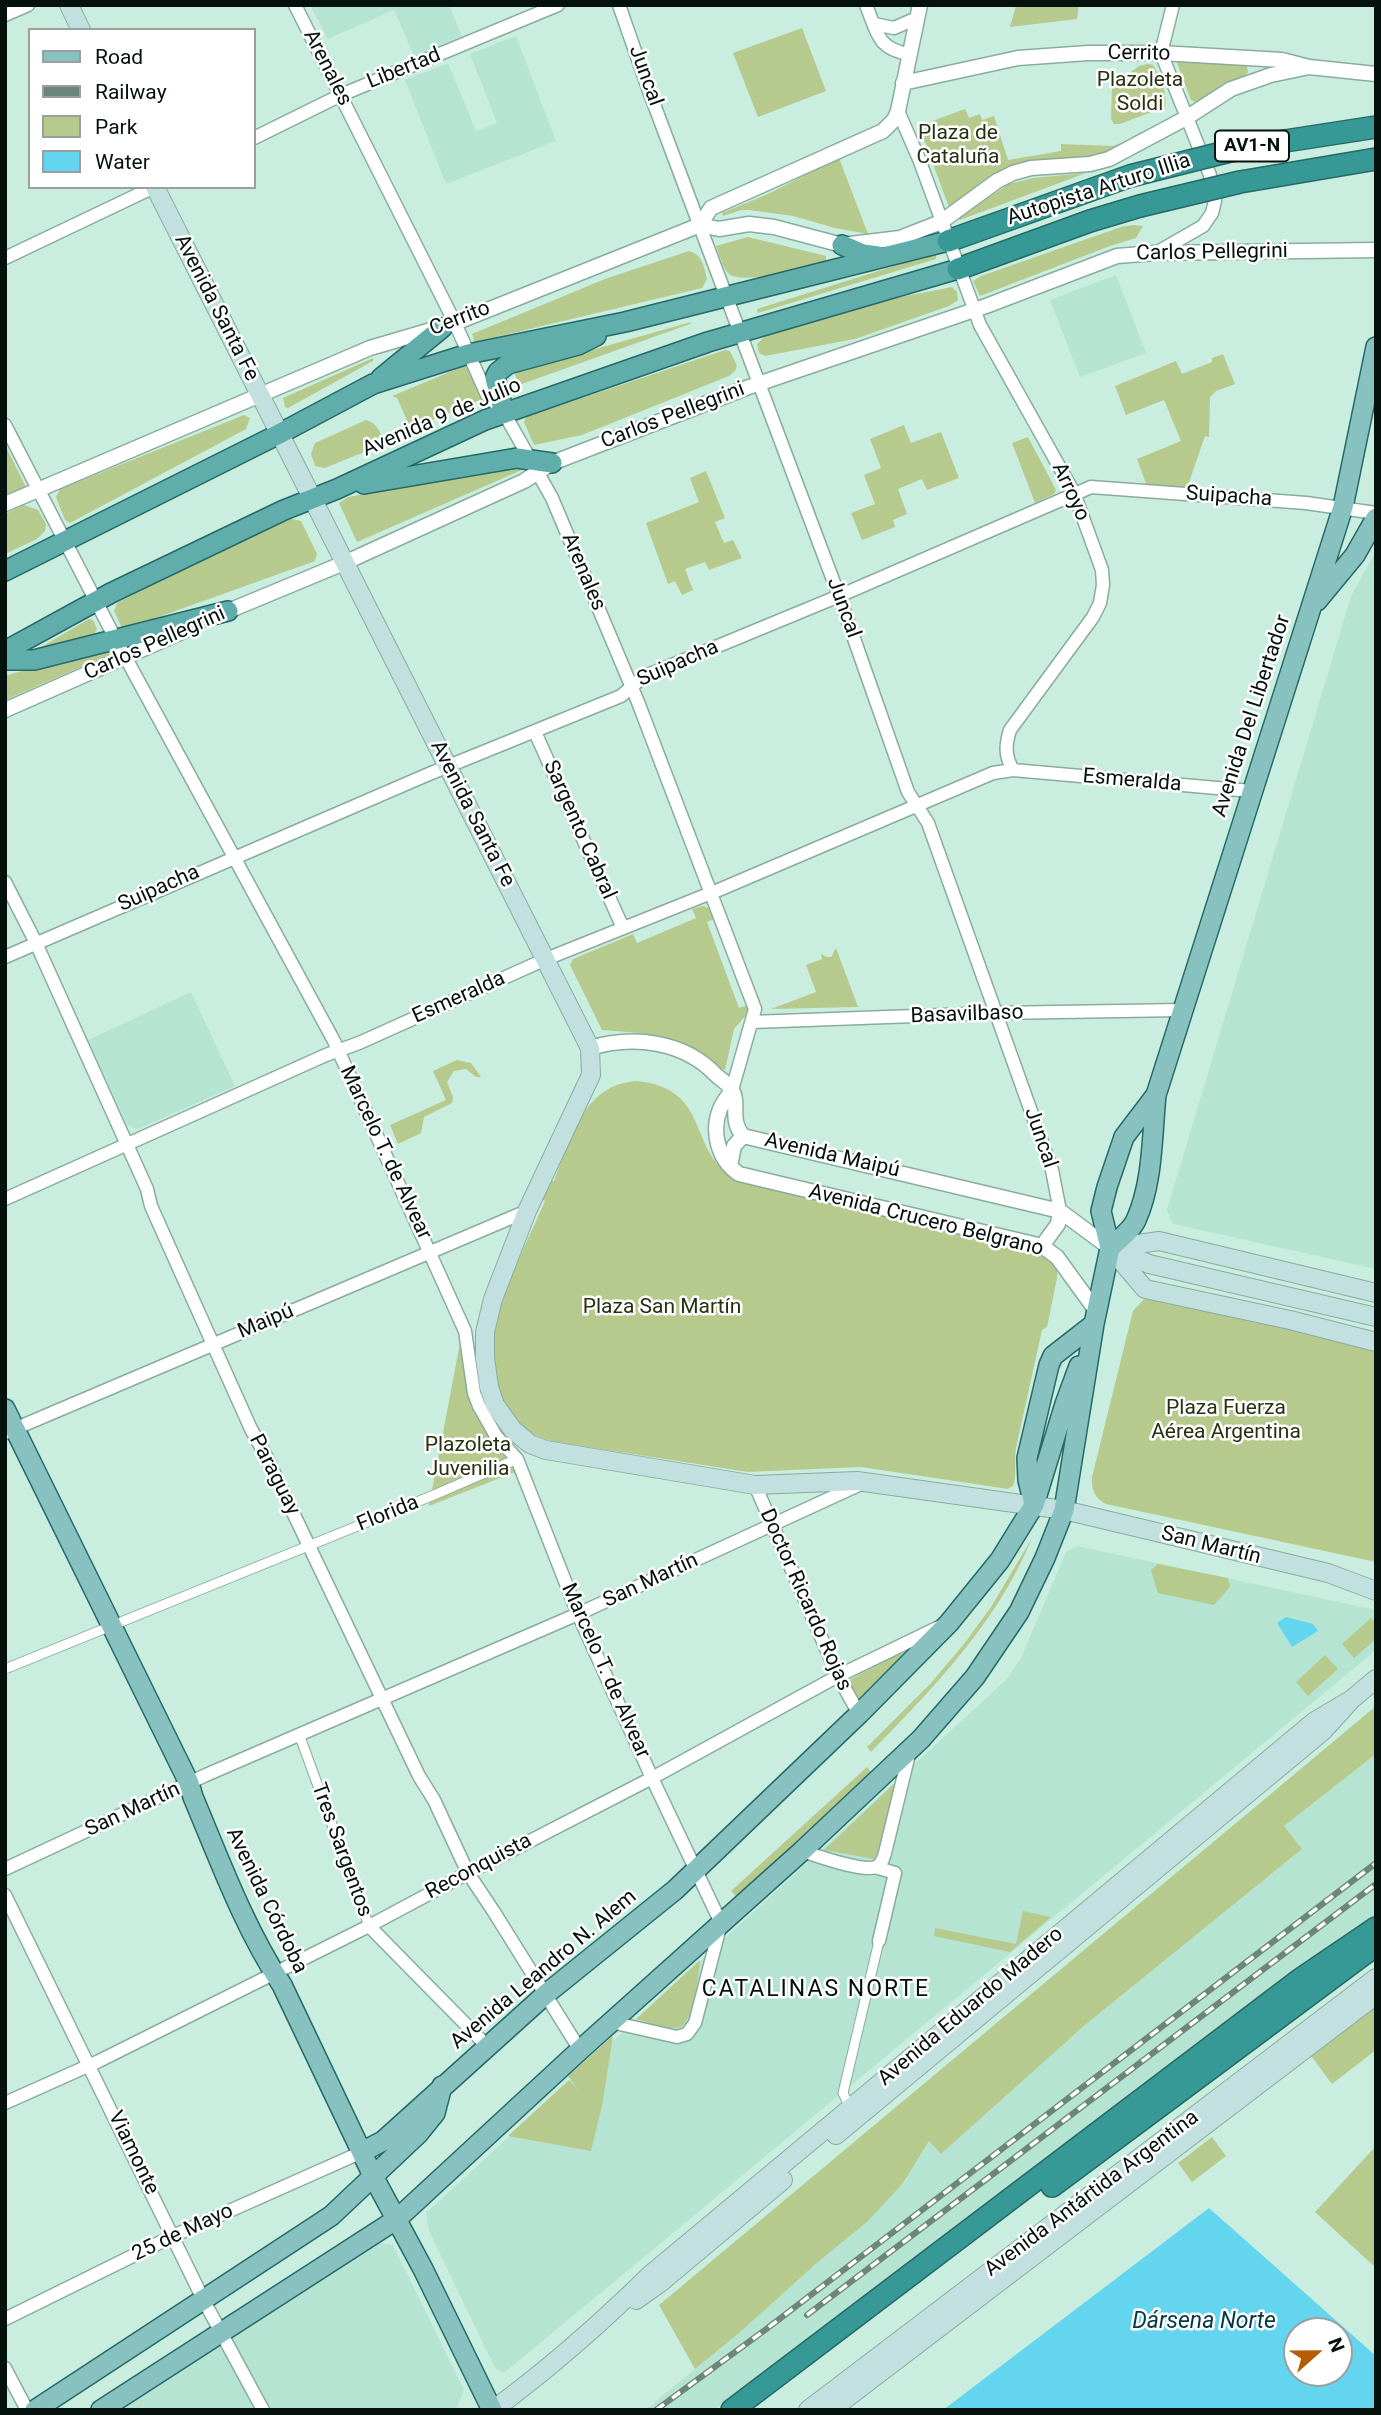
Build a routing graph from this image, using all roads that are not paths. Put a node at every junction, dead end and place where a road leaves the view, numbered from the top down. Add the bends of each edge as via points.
1 (28, 5) edge
2 (69, 5) edge
3 (295, 5) edge
4 (558, 5) edge
5 (619, 5) edge
6 (866, 5) edge
7 (1173, 5) edge
8 (918, 12) edge
9 (5, 15) edge
10 (874, 24) junction
11 (80, 28) edge
12 (1161, 53) junction
13 (909, 54) junction
14 (1309, 67) junction
15 (1376, 74) edge
16 (903, 83) junction
17 (341, 94) junction
18 (898, 111) junction
19 (1186, 118) junction
20 (1376, 127) edge
21 (256, 137) edge
22 (1376, 159) edge
23 (151, 189) edge
24 (156, 189) edge
25 (700, 225) junction
26 (945, 231) junction
27 (842, 245) junction
28 (1376, 250) edge
29 (1155, 253) junction
30 (886, 256) junction
31 (5, 258) edge
32 (958, 269) junction
33 (727, 296) junction
34 (974, 310) junction
35 (625, 322) junction
36 (448, 325) junction
37 (741, 332) junction
38 (1376, 347) edge
39 (468, 354) junction
40 (760, 383) junction
41 (373, 384) junction
42 (261, 396) junction
43 (504, 413) junction
44 (5, 425) edge
45 (279, 434) junction
46 (539, 465) junction
47 (337, 489) junction
48 (37, 490) junction
49 (1074, 494) junction
50 (312, 498) junction
51 (5, 504) edge
52 (1343, 507) junction
53 (1376, 515) edge
54 (64, 541) junction
55 (344, 563) junction
56 (5, 571) edge
57 (839, 596) junction
58 (96, 601) junction
59 (1312, 607) junction
60 (228, 611) junction
61 (115, 639) junction
62 (5, 651) edge
63 (125, 657) junction
64 (5, 660) edge
65 (631, 685) junction
66 (5, 710) edge
67 (535, 732) junction
68 (448, 767) junction
69 (1013, 770) junction
70 (1251, 791) junction
71 (916, 804) junction
72 (235, 856) junction
73 (5, 882) edge
74 (711, 893) junction
75 (623, 928) junction
76 (36, 943) junction
77 (5, 957) edge
78 (546, 959) junction
79 (1182, 1010) junction
80 (996, 1013) junction
81 (752, 1023) junction
82 (590, 1048) junction
83 (338, 1051) junction
84 (732, 1090) junction
85 (1156, 1096) junction
86 (743, 1136) junction
87 (127, 1144) junction
88 (730, 1166) junction
89 (5, 1199) edge
90 (527, 1211) junction
91 (1060, 1211) junction
92 (1042, 1246) junction
93 (1110, 1248) junction
94 (431, 1252) junction
95 (1376, 1293) edge
96 (1376, 1317) edge
97 (1096, 1318) junction
98 (1376, 1342) edge
99 (214, 1344) junction
100 (5, 1409) edge
101 (10, 1431) edge
102 (537, 1447) junction
103 (517, 1459) junction
104 (866, 1482) junction
105 (755, 1485) junction
106 (1034, 1505) junction
107 (1064, 1510) junction
108 (772, 1526) junction
109 (310, 1546) junction
110 (1328, 1573) junction
111 (1376, 1577) edge
112 (1376, 1591) edge
113 (578, 1614) junction
114 (948, 1623) junction
115 (113, 1627) junction
116 (5, 1669) edge
117 (838, 1676) junction
118 (1376, 1679) edge
119 (381, 1698) junction
120 (1352, 1699) junction
121 (859, 1714) junction
122 (299, 1734) junction
123 (910, 1749) junction
124 (652, 1778) junction
125 (189, 1783) junction
126 (802, 1852) junction
127 (874, 1867) junction
128 (5, 1869) edge
129 (695, 1871) junction
130 (468, 1873) junction
131 (5, 1895) edge
132 (721, 1923) junction
133 (369, 1926) junction
134 (1376, 1928) edge
135 (879, 1941) joint
136 (1376, 1945) edge
137 (275, 1974) junction
138 (1376, 1978) edge
139 (546, 1994) junction
140 (1376, 1995) edge
141 (611, 2022) junction
142 (487, 2046) junction
143 (580, 2050) junction
144 (90, 2065) junction
145 (442, 2086) junction
146 (5, 2103) edge
147 (850, 2107) junction
148 (362, 2152) junction
149 (373, 2176) junction
150 (397, 2219) junction
151 (173, 2236) junction
152 (204, 2301) junction
153 (5, 2319) edge
154 (599, 2325) junction
155 (222, 2332) junction
156 (5, 2368) edge
157 (27, 2410) edge
158 (35, 2410) edge
159 (101, 2410) edge
160 (263, 2410) edge
161 (492, 2410) edge
162 (732, 2410) edge
163 (755, 2410) edge
164 (808, 2410) edge
165 (831, 2410) edge

1 - 9 street
2 - 11 main road
3 - 17 street, Arenales
4 - 17 street, Libertad
5 - 25 street, Juncal
6 - 10 street
7 - 12 street
8 - 10 street via 894,28
8 - 13 street
10 - 13 street via 886,46
12 - 14 street, Cerrito via 1282,60
12 - 16 street, Cerrito via 1018,58
12 - 19 street
13 - 16 street
14 - 15 street, Cerrito
14 - 19 street, Avenida 9 de Julio via 1244,84
16 - 18 street
17 - 21 street, Libertad
17 - 36 street, Arenales
18 - 25 street, Cerrito via 883,131 711,208
18 - 26 street, Arroyo
19 - 26 street, Avenida 9 de Julio via 1097,163 1013,173 997,181
19 - 29 street via 1213,182 1213,207 1203,226
20 - 26 highway, Autopista Arturo Illia / AV1-N, bridge via 1246,147
22 - 32 highway, Autopista Arturo Illia / AV1-N, bridge via 1240,182 1140,206
23 - 31 street
24 - 42 main road, Avenida Santa Fe
25 - 27 street, Avenida 9 de Julio via 719,229 759,225
25 - 33 street, Juncal
25 - 36 street, Cerrito
26 - 27 street, Avenida 9 de Julio
26 - 30 highway, Avenida 9 de Julio
26 - 32 street, Arroyo
27 - 30 highway via 863,254
28 - 29 street, Carlos Pellegrini
29 - 34 street, Carlos Pellegrini via 1117,256
30 - 33 highway, Avenida 9 de Julio
32 - 34 street, Arroyo
32 - 37 highway, Avenida 9 de Julio
33 - 35 highway, Avenida 9 de Julio
33 - 37 street, Juncal
34 - 40 street, Carlos Pellegrini
34 - 49 street, Arroyo
35 - 39 highway, Avenida 9 de Julio
35 - 43 highway via 578,345 504,366 495,378
36 - 39 street, Arenales
36 - 41 highway
36 - 42 street, Cerrito via 370,348
37 - 40 street, Juncal
37 - 43 highway, Avenida 9 de Julio
38 - 52 main road, Avenida Del Libertador
39 - 41 highway, Avenida 9 de Julio
39 - 43 street, Arenales via 487,396
40 - 46 street, Carlos Pellegrini
40 - 57 street, Juncal
41 - 45 highway, Avenida 9 de Julio
42 - 45 main road, Avenida Santa Fe
42 - 48 street, Cerrito
43 - 46 street, Arenales
43 - 47 highway, Avenida 9 de Julio
44 - 48 street, Marcelo T. de Alvear
45 - 50 main road, Avenida Santa Fe
45 - 54 highway, Avenida 9 de Julio
46 - 47 highway via 517,458
46 - 55 street, Carlos Pellegrini
46 - 65 street, Arenales
47 - 50 highway, Avenida 9 de Julio
48 - 51 street, Cerrito
48 - 54 street, Marcelo T. de Alvear
49 - 52 street, Suipacha via 1091,488
49 - 57 street, Suipacha
49 - 69 street, Arroyo via 1100,562 1100,603 1010,730 1006,755
50 - 55 main road, Avenida Santa Fe
50 - 58 highway, Avenida 9 de Julio
52 - 53 street, Suipacha
52 - 59 main road, Avenida Del Libertador
53 - 59 main road via 1355,555
54 - 56 highway, Avenida 9 de Julio
54 - 58 street, Marcelo T. de Alvear
55 - 60 street, Carlos Pellegrini
55 - 68 main road, Avenida Santa Fe
57 - 65 street, Suipacha
57 - 71 street, Juncal
58 - 61 street, Marcelo T. de Alvear
58 - 62 highway, Avenida 9 de Julio
59 - 70 main road, Avenida Del Libertador
60 - 61 highway
60 - 63 street, Carlos Pellegrini
61 - 63 street, Marcelo T. de Alvear
61 - 64 highway via 27,661
63 - 66 street, Carlos Pellegrini
63 - 72 street, Marcelo T. de Alvear
65 - 67 street, Suipacha via 621,696
65 - 74 street, Arenales
67 - 68 street, Suipacha
67 - 75 street, Sargento Cabral
68 - 72 street, Suipacha
68 - 78 main road, Avenida Santa Fe
69 - 70 street, Esmeralda
69 - 71 street via 993,773
70 - 79 main road, Avenida Del Libertador
71 - 74 street, Esmeralda
71 - 80 street, Juncal via 928,823
72 - 76 street, Suipacha
72 - 83 street, Marcelo T. de Alvear
73 - 76 street, Paraguay
74 - 75 street, Esmeralda
74 - 81 street, Arenales via 755,1009
75 - 78 street, Esmeralda
76 - 77 street, Suipacha
76 - 87 street, Paraguay
78 - 82 main road, Avenida Santa Fe
78 - 83 street, Esmeralda
79 - 80 street, Basavilbaso
79 - 85 main road, Avenida Del Libertador
80 - 81 street, Basavilbaso
80 - 91 street, Juncal via 1052,1170
81 - 84 street, Arenales
82 - 84 street via 619,1041 678,1049 712,1070
82 - 90 main road via 591,1075
83 - 87 street, Esmeralda
83 - 94 street, Marcelo T. de Alvear
84 - 86 street, Avenida Maipú via 736,1128
84 - 88 street, Arenales via 720,1109 717,1133 722,1156
85 - 93 main road, Avenida Del Libertador via 1149,1165 1136,1222
85 - 93 main road, Avenida Del Libertador via 1124,1137 1107,1187 1101,1211
86 - 88 street via 734,1146
86 - 91 street, Avenida Maipú
87 - 89 street, Esmeralda
87 - 99 street, Paraguay
88 - 92 street, Avenida Crucero Belgrano via 744,1176
90 - 94 street, Maipú
90 - 102 main road via 489,1312 485,1358 495,1405 513,1430
91 - 92 street via 1058,1224
91 - 93 street, Avenida Maipú
92 - 97 street, Avenida Crucero Belgrano via 1058,1257
93 - 95 main road via 1159,1241
93 - 96 main road via 1149,1264
93 - 97 main road, Avenida Del Libertador
93 - 98 main road via 1144,1289
94 - 99 street, Maipú
94 - 103 street, Marcelo T. de Alvear via 465,1331 479,1406 496,1436
97 - 106 main road, Avenida Del Libertador
97 - 106 main road via 1049,1366 1027,1458
97 - 107 main road, Avenida Del Libertador
99 - 101 street, Maipú
99 - 109 street, Paraguay
100 - 101 main road, Avenida Córdoba
101 - 115 main road, Avenida Córdoba
102 - 103 street, Florida
102 - 105 main road
103 - 109 street, Florida
103 - 113 street, Marcelo T. de Alvear
104 - 105 main road
104 - 106 main road, San Martín
104 - 108 street, San Martín
105 - 108 street, Doctor Ricardo Rojas
106 - 107 main road, San Martín
106 - 114 main road, Avenida Leandro N. Alem via 1000,1560
107 - 110 main road, San Martín
107 - 123 main road via 1010,1627 962,1692
108 - 113 street, San Martín
108 - 117 street, Doctor Ricardo Rojas
109 - 115 street, Florida
109 - 119 street, Paraguay
110 - 111 main road, San Martín
110 - 112 main road, San Martín
113 - 119 street, San Martín
113 - 124 street, Marcelo T. de Alvear
114 - 117 street, Reconquista
114 - 121 main road, Avenida Leandro N. Alem
115 - 116 street, Florida
115 - 125 main road, Avenida Córdoba
117 - 121 street, Doctor Ricardo Rojas
117 - 124 street, Reconquista
118 - 120 main road, Avenida Eduardo Madero
119 - 122 street, San Martín
119 - 130 street, Paraguay
120 - 147 main road, Avenida Eduardo Madero via 1315,1721
120 - 154 main road, Avenida Eduardo Madero via 1323,1731 660,2283
121 - 129 main road, Avenida Leandro N. Alem
122 - 125 street, San Martín
122 - 133 street, Tres Sargentos
123 - 126 main road
123 - 127 street via 884,1857
124 - 129 street, Marcelo T. de Alvear
124 - 130 street, Reconquista
125 - 128 street, San Martín
125 - 137 main road, Avenida Córdoba via 229,1882
126 - 127 street
126 - 132 main road
127 - 135 street via 895,1873
129 - 132 street, Marcelo T. de Alvear
129 - 139 main road, Avenida Leandro N. Alem
130 - 133 street, Reconquista
130 - 139 street, Paraguay
131 - 144 street, Viamonte
132 - 141 main road
132 - 141 street via 695,2023 687,2034 677,2037
133 - 137 street, Reconquista
133 - 142 street, Tres Sargentos
134 - 162 highway via 1298,1981
135 - 147 street via 843,2093
136 - 163 highway
137 - 144 street, Reconquista
137 - 148 main road, Avenida Córdoba
138 - 164 main road, Avenida Antártida Argentina
139 - 142 main road, Avenida Leandro N. Alem
139 - 143 street, Paraguay
140 - 165 main road, Avenida Antártida Argentina
141 - 143 main road
142 - 145 main road, Avenida Leandro N. Alem
143 - 150 main road
144 - 146 street, Reconquista
144 - 151 street, Viamonte
145 - 148 main road via 383,2141
145 - 149 main road, Avenida Leandro N. Alem via 435,2113
147 - 154 main road, Avenida Eduardo Madero via 650,2275
148 - 149 main road, Avenida Córdoba
148 - 151 street, 25 de Mayo
149 - 150 main road, Avenida Córdoba
149 - 152 main road, Avenida Leandro N. Alem via 331,2216
150 - 155 main road
150 - 161 main road, Avenida Córdoba
151 - 152 street, Viamonte
151 - 153 street, 25 de Mayo
152 - 155 street, Viamonte
152 - 158 main road, Avenida Leandro N. Alem
154 - 161 main road, Avenida Eduardo Madero
155 - 159 main road
155 - 160 street, Viamonte
156 - 157 street

